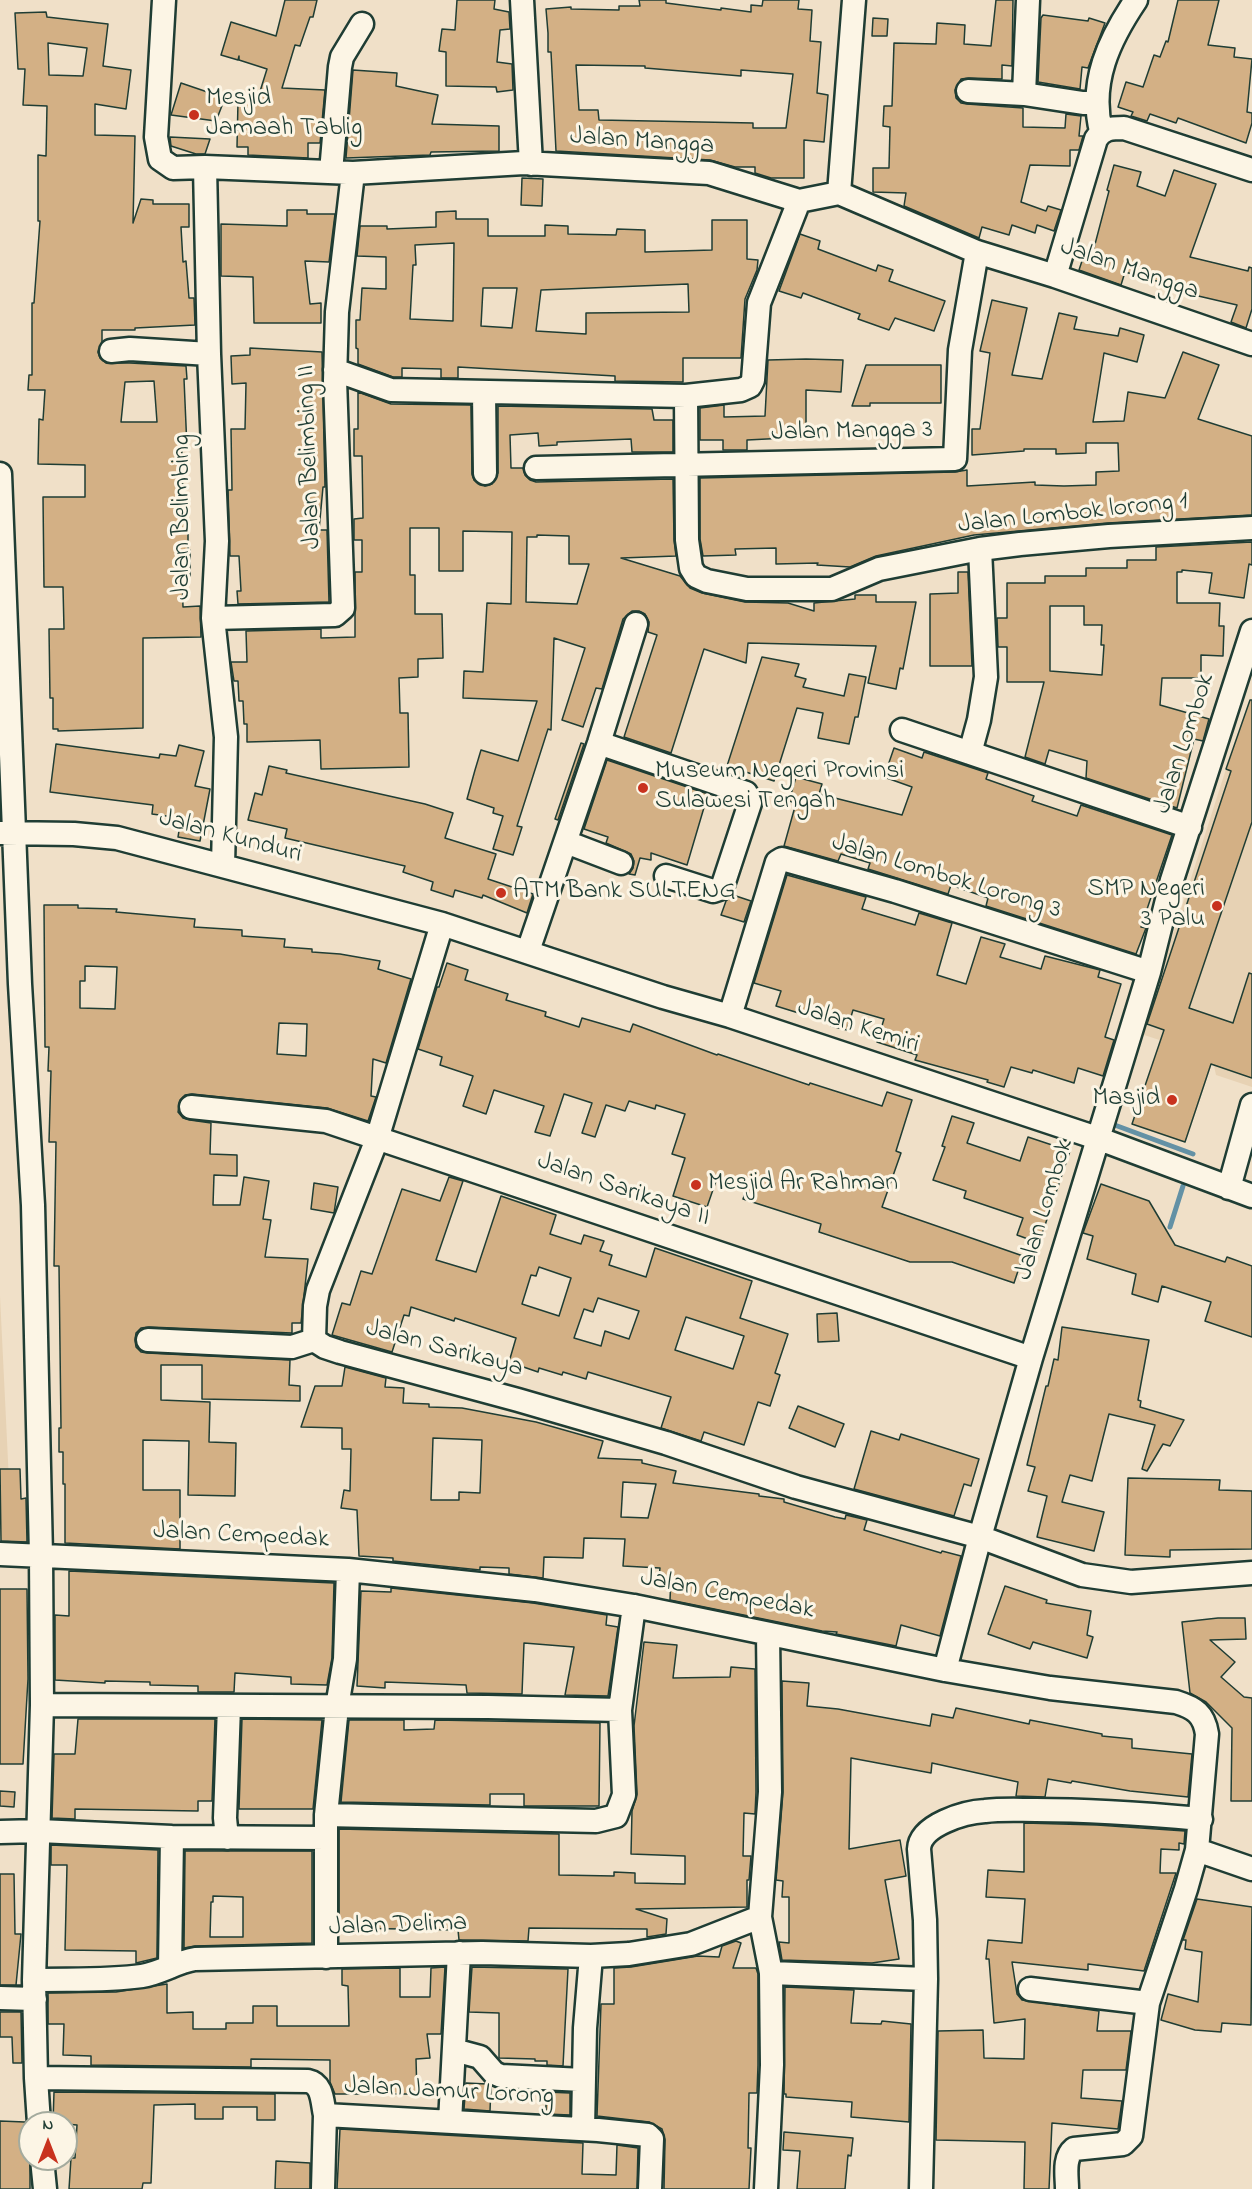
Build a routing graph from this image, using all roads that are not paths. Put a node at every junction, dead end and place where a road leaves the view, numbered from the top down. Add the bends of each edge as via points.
1 (164, 0) edge
2 (522, 0) edge
3 (854, 0) edge
4 (1028, 0) edge
5 (1136, 0) edge
6 (362, 24) dead end
7 (968, 91) dead end
8 (1024, 94) junction
9 (1096, 103) junction
10 (1101, 131) junction
11 (531, 164) junction
12 (205, 167) junction
13 (1252, 170) edge
14 (342, 173) junction
15 (839, 193) junction
16 (799, 201) junction
17 (977, 252) junction
18 (1055, 276) junction
19 (1252, 344) edge
20 (111, 351) dead end
21 (209, 354) junction
22 (335, 369) junction
23 (484, 393) junction
24 (686, 396) junction
25 (686, 465) junction
26 (536, 468) dead end
27 (485, 473) dead end
28 (0, 474) edge
29 (1252, 528) edge
30 (980, 549) junction
31 (213, 618) junction
32 (3, 619) edge
33 (636, 624) dead end
34 (1252, 631) edge
35 (902, 730) dead end
36 (599, 743) junction
37 (970, 753) junction
38 (1190, 827) junction
39 (7, 833) edge
40 (566, 842) junction
41 (621, 863) dead end
42 (223, 866) junction
43 (666, 876) dead end
44 (442, 924) junction
45 (528, 951) junction
46 (1149, 972) junction
47 (10, 984) edge
48 (730, 1016) junction
49 (1252, 1105) edge
50 (191, 1107) dead end
51 (1097, 1138) junction
52 (377, 1139) junction
53 (1229, 1188) junction
54 (1252, 1196) edge
55 (148, 1340) dead end
56 (314, 1340) junction
57 (1031, 1358) junction
58 (980, 1537) junction
59 (0, 1554) edge
60 (41, 1556) junction
61 (348, 1570) junction
62 (1252, 1573) edge
63 (634, 1606) junction
64 (768, 1634) junction
65 (945, 1670) junction
66 (42, 1705) junction
67 (229, 1706) junction
68 (337, 1707) junction
69 (620, 1710) junction
70 (326, 1815) junction
71 (1201, 1819) junction
72 (39, 1831) junction
73 (0, 1832) edge
74 (172, 1837) junction
75 (227, 1838) junction
76 (326, 1839) junction
77 (1197, 1850) junction
78 (1252, 1869) edge
79 (760, 1917) junction
80 (459, 1953) junction
81 (591, 1956) junction
82 (326, 1957) junction
83 (170, 1967) junction
84 (771, 1973) junction
85 (926, 1979) junction
86 (35, 1989) junction
87 (1030, 1989) dead end
88 (0, 1998) edge
89 (1148, 2003) junction
90 (454, 2050) junction
91 (36, 2078) junction
92 (583, 2080) junction
93 (38, 2111) edge
94 (325, 2115) junction
95 (450, 2122) junction
96 (583, 2130) junction
97 (43, 2171) edge
98 (45, 2189) edge
99 (323, 2189) edge
100 (650, 2189) edge
101 (766, 2189) edge
102 (921, 2189) edge
103 (1067, 2189) edge

1 - 12 street, Jalan Mangga via 157,96 159,159 173,168
2 - 11 street
3 - 15 street
4 - 8 street
5 - 9 street via 1104,58
6 - 14 street, Jalan Belimbing II via 340,67
7 - 8 street
8 - 9 street
9 - 10 street
10 - 13 street via 1124,128
10 - 18 street
11 - 14 street, Jalan Mangga
11 - 16 street, Jalan Mangga via 710,173
12 - 14 street, Jalan Mangga
12 - 21 street, Jalan Belimbing
14 - 22 street, Jalan Belimbing II
15 - 16 street, Jalan Mangga
15 - 17 street, Jalan Mangga
16 - 24 street via 759,303 750,386
17 - 18 street, Jalan Mangga
17 - 25 street, Jalan Mangga 3 via 960,350 955,459
18 - 19 street, Jalan Mangga
20 - 21 street
21 - 31 street, Jalan Belimbing via 217,541
22 - 23 street via 391,390
22 - 31 street, Jalan Belimbing II via 343,608 335,615
23 - 24 street
23 - 27 street
24 - 25 street
25 - 26 street, Jalan Mangga 3
25 - 30 street, Jalan Lombok lorong 1 via 691,568 696,576 715,584 756,589 832,589 879,569
28 - 32 street
29 - 30 street, Jalan Lombok lorong 1 via 1109,536
30 - 37 street via 986,677
31 - 42 street, Jalan Belimbing via 226,737
32 - 39 street
33 - 36 street
34 - 38 street, Jalan Lombok
35 - 37 street
36 - 40 street
36 - 43 street via 749,797 722,888 713,891
37 - 38 street
38 - 46 street, Jalan Lombok
39 - 42 street, Jalan Kunduri via 117,838
39 - 47 street
40 - 41 street
40 - 45 street
42 - 44 street, Jalan Kunduri
44 - 45 street, Jalan Kemiri
44 - 52 street
45 - 48 street, Jalan Kemiri
46 - 48 street, Jalan Lombok Lorong 3 via 782,859 777,862
46 - 51 street, Jalan Lombok
47 - 60 street via 33,1205
48 - 51 street, Jalan Kemiri
49 - 53 street
50 - 52 street, Jalan Sarikaya II via 326,1121
51 - 53 street, Jalan Kemiri
51 - 57 street, Jalan Lombok
52 - 56 street via 318,1290
52 - 57 street, Jalan Sarikaya II
53 - 54 street, Jalan Kemiri
55 - 56 street via 292,1347
56 - 58 street, Jalan Sarikaya via 340,1352 666,1443 796,1487
57 - 58 street, Jalan Lombok
58 - 62 street, Jalan Sarikaya via 1082,1575 1114,1580
58 - 65 street, Jalan Lombok
59 - 60 street, Jalan Cempedak
60 - 61 street, Jalan Cempedak
60 - 66 street
61 - 63 street, Jalan Cempedak via 535,1590
61 - 68 street via 345,1659
63 - 64 street, Jalan Cempedak
63 - 69 street
64 - 65 street, Jalan Cempedak
64 - 79 street via 770,1792
65 - 71 street, Jalan Cempedak via 1050,1688 1176,1702 1199,1712 1207,1734
66 - 67 street
66 - 72 street
67 - 68 street
67 - 75 street
68 - 69 street
68 - 70 street
69 - 70 street via 624,1795 616,1816 596,1821
70 - 76 street
71 - 77 street, Jalan Cempedak
71 - 85 street via 1099,1810 986,1810 931,1828 921,1838 919,1849
72 - 73 street
72 - 74 street
72 - 86 street
74 - 75 street
74 - 83 street
75 - 76 street
76 - 82 street
77 - 78 street
77 - 89 street, Jalan Cempedak
79 - 81 street, Jalan Delima via 691,1944
79 - 84 street
80 - 81 street, Jalan Delima
80 - 82 street, Jalan Delima
80 - 90 street
81 - 92 street
82 - 83 street, Jalan Delima via 195,1959
83 - 86 street, Jalan Delima via 140,1976
84 - 85 street
84 - 101 street via 772,2065
85 - 102 street
86 - 88 street, Jalan Delima
86 - 91 street
87 - 89 street
89 - 103 street, Jalan Cempedak via 1131,2136 1123,2144 1070,2152
90 - 92 street via 480,2057 501,2076
90 - 95 street
91 - 93 street
91 - 94 street, Jalan Jamur Lorong via 308,2081 319,2087
92 - 96 street
94 - 95 street, Jalan Jamur Lorong
94 - 99 street
95 - 96 street, Jalan Jamur Lorong
96 - 100 street, Jalan Jamur Lorong via 650,2136
97 - 98 street

